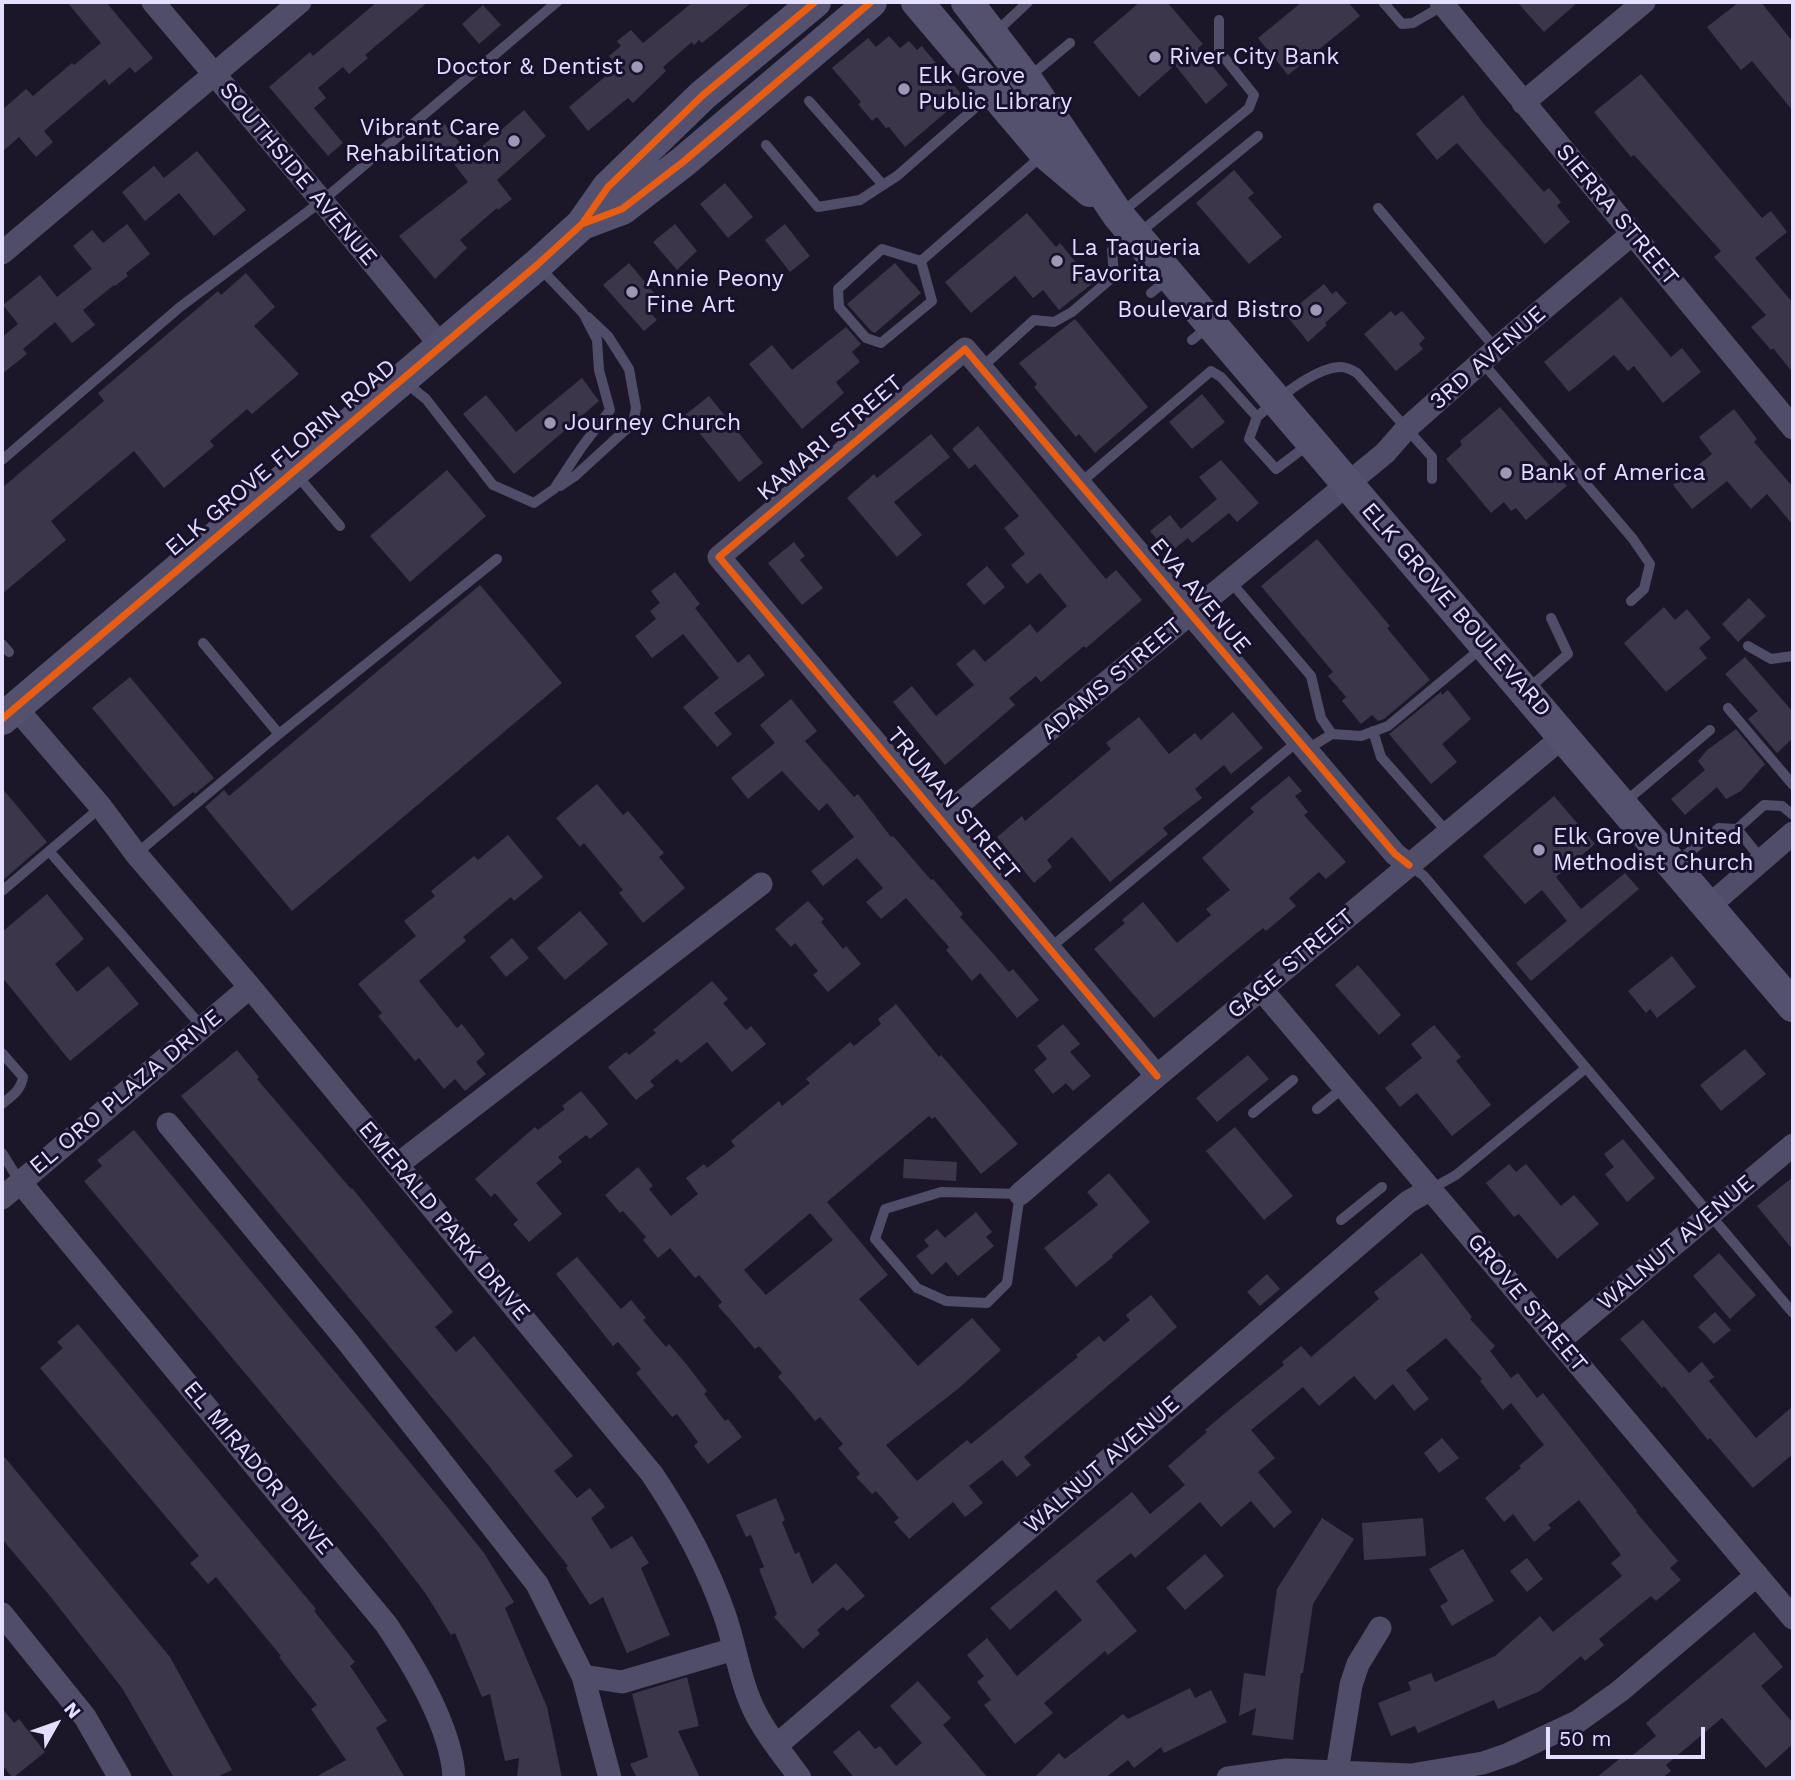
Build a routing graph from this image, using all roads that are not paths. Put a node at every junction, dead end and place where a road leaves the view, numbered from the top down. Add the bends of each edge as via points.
1 (153, 2) edge
2 (300, 2) edge
3 (557, 2) edge
4 (815, 2) edge
5 (871, 2) edge
6 (917, 2) edge
7 (967, 2) edge
8 (1028, 2) edge
9 (1383, 2) edge
10 (1644, 2) edge
11 (1443, 4) edge
12 (1220, 20) dead end
13 (994, 34) junction
14 (1070, 43) dead end
15 (214, 74) junction
16 (1026, 79) junction
17 (994, 92) junction
18 (809, 101) dead end
19 (1523, 103) junction
20 (1258, 136) dead end
21 (766, 145) dead end
22 (1045, 153) junction
23 (883, 185) junction
24 (322, 201) junction
25 (1378, 208) dead end
26 (583, 224) junction
27 (1632, 234) junction
28 (1129, 237) junction
29 (2, 253) edge
30 (921, 261) junction
31 (537, 265) junction
32 (583, 313) junction
33 (442, 347) junction
34 (965, 349) joint
35 (1489, 355) junction
36 (981, 368) junction
37 (403, 380) junction
38 (1266, 409) junction
39 (1407, 428) junction
40 (1793, 428) edge
41 (1311, 442) junction
42 (2, 460) edge
43 (294, 471) junction
44 (1432, 480) dead end
45 (1079, 484) junction
46 (1347, 485) junction
47 (554, 489) junction
48 (340, 526) dead end
49 (719, 557) joint
50 (497, 559) dead end
51 (1230, 581) junction
52 (1631, 601) dead end
53 (1190, 614) junction
54 (1551, 618) dead end
55 (202, 643) dead end
56 (1486, 644) junction
57 (1748, 646) dead end
58 (1793, 656) edge
59 (1525, 691) junction
60 (1728, 708) dead end
61 (9, 714) edge
62 (1710, 730) dead end
63 (1373, 731) junction
64 (279, 734) junction
65 (1332, 734) junction
66 (1564, 736) junction
67 (1302, 746) junction
68 (1793, 785) edge
69 (1623, 804) junction
70 (101, 807) junction
71 (1793, 815) edge
72 (941, 820) junction
73 (1737, 829) junction
74 (1448, 833) junction
75 (1793, 833) edge
76 (49, 851) junction
77 (136, 854) junction
78 (1762, 860) junction
79 (1409, 865) junction
80 (1674, 865) junction
81 (761, 884) dead end
82 (2, 891) edge
83 (1709, 906) junction
84 (1050, 948) junction
85 (250, 987) junction
86 (1261, 989) junction
87 (1793, 1006) edge
88 (203, 1028) junction
89 (2, 1052) edge
90 (1586, 1068) junction
91 (1157, 1076) junction
92 (1293, 1080) dead end
93 (1344, 1087) junction
94 (2, 1104) edge
95 (1317, 1109) dead end
96 (1253, 1113) dead end
97 (168, 1124) dead end
98 (1793, 1145) edge
99 (2, 1153) edge
100 (397, 1165) junction
101 (20, 1182) junction
102 (1382, 1187) dead end
103 (1431, 1189) junction
104 (1020, 1194) junction
105 (2, 1198) edge
106 (1710, 1215) junction
107 (1342, 1220) dead end
108 (1793, 1313) edge
109 (1559, 1341) junction
110 (1758, 1575) junction
111 (1790, 1606) edge
112 (2, 1614) edge
113 (1380, 1628) dead end
114 (734, 1649) junction
115 (583, 1676) junction
116 (776, 1745) junction
117 (1485, 1770) edge
118 (1337, 1772) junction
119 (120, 1778) edge
120 (454, 1778) edge
121 (611, 1778) edge
122 (800, 1778) edge
123 (1228, 1778) edge

1 - 15 street, SOUTHSIDE AVENUE
2 - 15 street
3 - 24 lane
4 - 26 main road, ELK GROVE FLORIN ROAD via 668,128 608,187
5 - 26 main road, ELK GROVE FLORIN ROAD via 673,170 622,209
6 - 17 main road, ELK GROVE BOULEVARD
7 - 13 main road, ELK GROVE BOULEVARD
8 - 13 lane
9 - 11 lane via 1402,24 1413,23
10 - 19 street
11 - 19 street, SIERRA STREET
12 - 28 lane via 1219,51 1254,94 1250,108
13 - 16 main road, ELK GROVE BOULEVARD
14 - 16 lane
15 - 24 street, SOUTHSIDE AVENUE
15 - 29 street
16 - 28 main road, ELK GROVE BOULEVARD
17 - 22 main road, ELK GROVE BOULEVARD
17 - 23 lane
18 - 23 lane
19 - 27 street, SIERRA STREET
20 - 28 lane
21 - 23 lane via 818,207 860,200
22 - 28 main road, ELK GROVE BOULEVARD
22 - 30 lane
24 - 33 street, SOUTHSIDE AVENUE
24 - 42 lane via 180,307
25 - 35 lane
26 - 31 main road, ELK GROVE FLORIN ROAD
27 - 35 street, 3RD AVENUE
27 - 40 street, SIERRA STREET
28 - 36 lane via 1114,276 1054,322 1034,320
28 - 38 main road, ELK GROVE BOULEVARD via 1161,285
30 - 30 lane via 932,301 881,343 866,338 839,307 838,289 882,249
31 - 32 lane
31 - 33 main road, ELK GROVE FLORIN ROAD
32 - 47 lane via 597,340 599,370 610,410
32 - 47 lane via 608,336 629,369 636,408 633,423
33 - 37 main road, ELK GROVE FLORIN ROAD
34 - 36 street, EVA AVENUE
34 - 49 street, KAMARI STREET
35 - 39 street, 3RD AVENUE
35 - 52 lane via 1650,564 1644,589
36 - 45 street, EVA AVENUE
37 - 43 main road, ELK GROVE FLORIN ROAD
37 - 47 lane via 426,399 493,485 534,503
38 - 39 lane via 1321,371 1343,367 1357,373
38 - 41 main road, ELK GROVE BOULEVARD
38 - 41 lane via 1249,439 1276,469
38 - 45 lane via 1210,371
39 - 44 lane via 1432,457
39 - 46 street, 3RD AVENUE
41 - 46 main road, ELK GROVE BOULEVARD
43 - 48 lane
43 - 61 main road, ELK GROVE FLORIN ROAD
45 - 53 street, EVA AVENUE
46 - 51 street, ADAMS STREET
46 - 56 main road, ELK GROVE BOULEVARD
49 - 72 street, TRUMAN STREET
50 - 64 lane
51 - 53 street, ADAMS STREET
51 - 65 lane via 1311,676 1321,718
53 - 67 street, EVA AVENUE
53 - 72 street, ADAMS STREET
54 - 59 lane via 1567,654
55 - 64 lane
56 - 59 main road, ELK GROVE BOULEVARD
56 - 63 lane via 1388,726
57 - 58 lane via 1771,659
59 - 66 main road, ELK GROVE BOULEVARD
60 - 68 lane
61 - 70 street, EMERALD PARK DRIVE
62 - 69 lane
63 - 65 lane via 1362,736
63 - 74 lane via 1381,757
64 - 77 lane
65 - 67 lane
66 - 69 main road, ELK GROVE BOULEVARD
66 - 74 street, GAGE STREET
67 - 79 street, EVA AVENUE
67 - 84 lane
69 - 80 main road, ELK GROVE BOULEVARD
70 - 76 lane
70 - 77 street, EMERALD PARK DRIVE
71 - 73 lane via 1782,806 1764,805
72 - 84 street, TRUMAN STREET
73 - 78 lane
73 - 80 lane via 1718,828
74 - 79 street, GAGE STREET
75 - 78 street
76 - 82 lane
76 - 88 lane
77 - 85 street, EMERALD PARK DRIVE
78 - 83 street
79 - 86 street, GAGE STREET
79 - 90 lane via 1424,876
80 - 83 main road, ELK GROVE BOULEVARD
81 - 100 street
83 - 87 main road, ELK GROVE BOULEVARD
84 - 91 street, TRUMAN STREET
85 - 88 street, EL ORO PLAZA DRIVE
85 - 100 street, EMERALD PARK DRIVE
86 - 91 street, GAGE STREET
86 - 93 street, GROVE STREET
88 - 101 street, EL ORO PLAZA DRIVE
89 - 94 lane via 23,1077 22,1086
90 - 103 lane via 1456,1175
90 - 106 lane
91 - 104 street, GAGE STREET
92 - 96 lane
93 - 95 lane
93 - 103 street, GROVE STREET
97 - 115 street via 537,1584
98 - 106 street, WALNUT AVENUE
99 - 101 lane
100 - 114 street, EMERALD PARK DRIVE via 652,1474 706,1567
101 - 105 street, EL ORO PLAZA DRIVE
101 - 120 street, EL MIRADOR DRIVE via 386,1624 429,1699
102 - 107 lane
103 - 109 street, GROVE STREET
103 - 116 street, WALNUT AVENUE via 1408,1202
104 - 104 lane via 1007,1283 987,1303 946,1301 916,1288 875,1239 885,1209 941,1192
106 - 108 lane
106 - 109 street, WALNUT AVENUE
109 - 110 street, GROVE STREET
110 - 111 street, GROVE STREET
110 - 117 street via 1577,1722
112 - 119 street via 85,1717
113 - 118 street via 1351,1685
114 - 115 street via 622,1682
114 - 116 street, EMERALD PARK DRIVE via 746,1693
115 - 121 street
116 - 122 street, EMERALD PARK DRIVE
117 - 118 street via 1411,1775
118 - 123 street via 1287,1770

